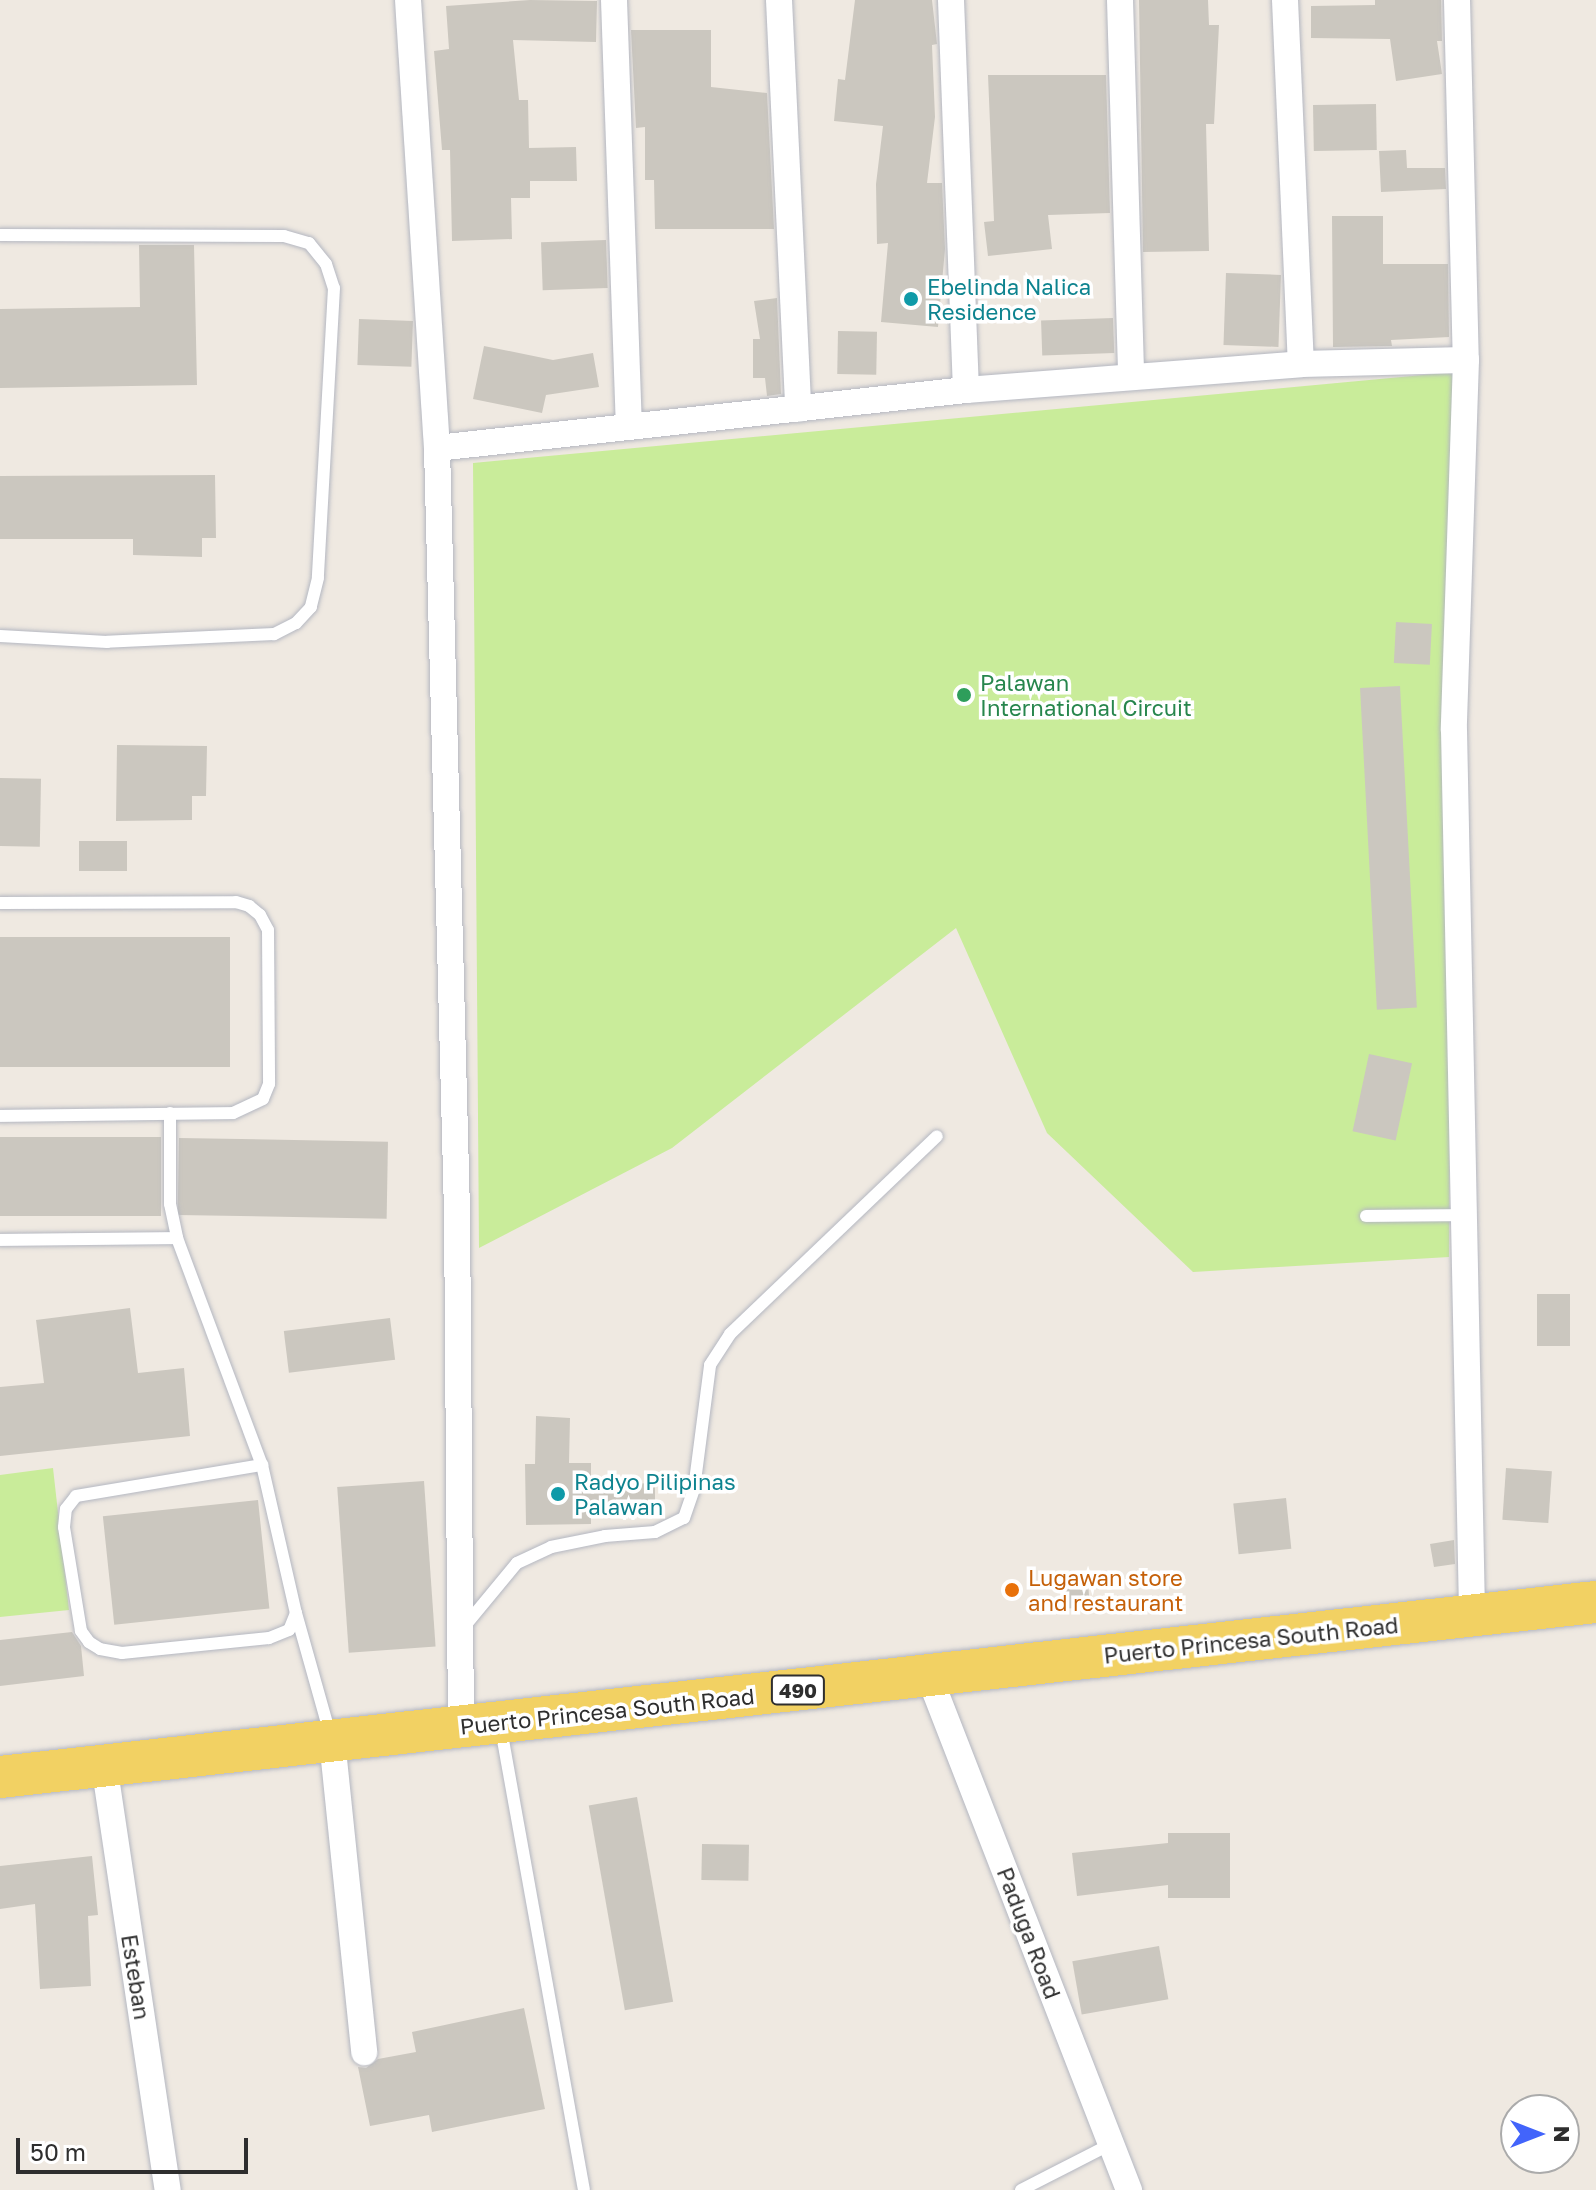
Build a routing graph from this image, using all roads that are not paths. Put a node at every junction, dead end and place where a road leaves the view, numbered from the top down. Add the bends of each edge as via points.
1 (408, 0) edge
2 (614, 0) edge
3 (779, 0) edge
4 (951, 0) edge
5 (1120, 0) edge
6 (1285, 0) edge
7 (1457, 0) edge
8 (0, 235) edge
9 (1466, 360) junction
10 (1301, 364) junction
11 (1131, 376) junction
12 (966, 390) junction
13 (798, 409) junction
14 (629, 424) junction
15 (437, 448) junction
16 (0, 636) edge
17 (0, 903) edge
18 (170, 1113) junction
19 (0, 1116) edge
20 (937, 1136) dead end
21 (1467, 1215) junction
22 (1366, 1216) dead end
23 (177, 1238) junction
24 (0, 1240) edge
25 (262, 1465) junction
26 (1596, 1602) edge
27 (296, 1613) junction
28 (1472, 1615) junction
29 (460, 1633) junction
30 (929, 1676) junction
31 (480, 1724) junction
32 (332, 1740) junction
33 (104, 1764) junction
34 (0, 1777) edge
35 (364, 2052) dead end
36 (1111, 2144) junction
37 (168, 2190) edge
38 (584, 2190) edge
39 (1021, 2190) edge
40 (1129, 2190) edge

1 - 15 street
2 - 14 street
3 - 13 street
4 - 12 street
5 - 11 street
6 - 10 street
7 - 9 street
8 - 16 lane via 284,236 309,243 326,264 334,288 318,578 311,607 296,623 274,634 107,642
9 - 10 street
9 - 21 street via 1454,730
10 - 11 street
11 - 12 street
12 - 13 street
13 - 14 street
14 - 15 street
15 - 29 street via 457,1210
17 - 18 lane via 236,902 260,915 268,930 269,1084 263,1099 233,1113
18 - 19 lane
18 - 23 lane via 170,1204
20 - 29 lane via 730,1334 710,1365 694,1489 684,1518 655,1532 551,1547 517,1563
21 - 22 lane
21 - 28 street
23 - 24 lane
23 - 25 lane
25 - 27 lane
25 - 27 lane via 76,1496 66,1509 64,1527 81,1631 100,1649 122,1653 280,1636 294,1623
26 - 28 main road, Puerto Princesa South Road / 490
27 - 32 lane
28 - 30 main road, Puerto Princesa South Road / 490
29 - 31 street
30 - 31 main road, Puerto Princesa South Road / 490
30 - 36 street, Paduga Road
31 - 32 main road, Puerto Princesa South Road / 490
31 - 38 lane
32 - 33 main road, Puerto Princesa South Road / 490
32 - 35 street
33 - 34 main road, Puerto Princesa South Road / 490
33 - 37 street, Esteban
36 - 39 lane
36 - 40 street, Paduga Road

